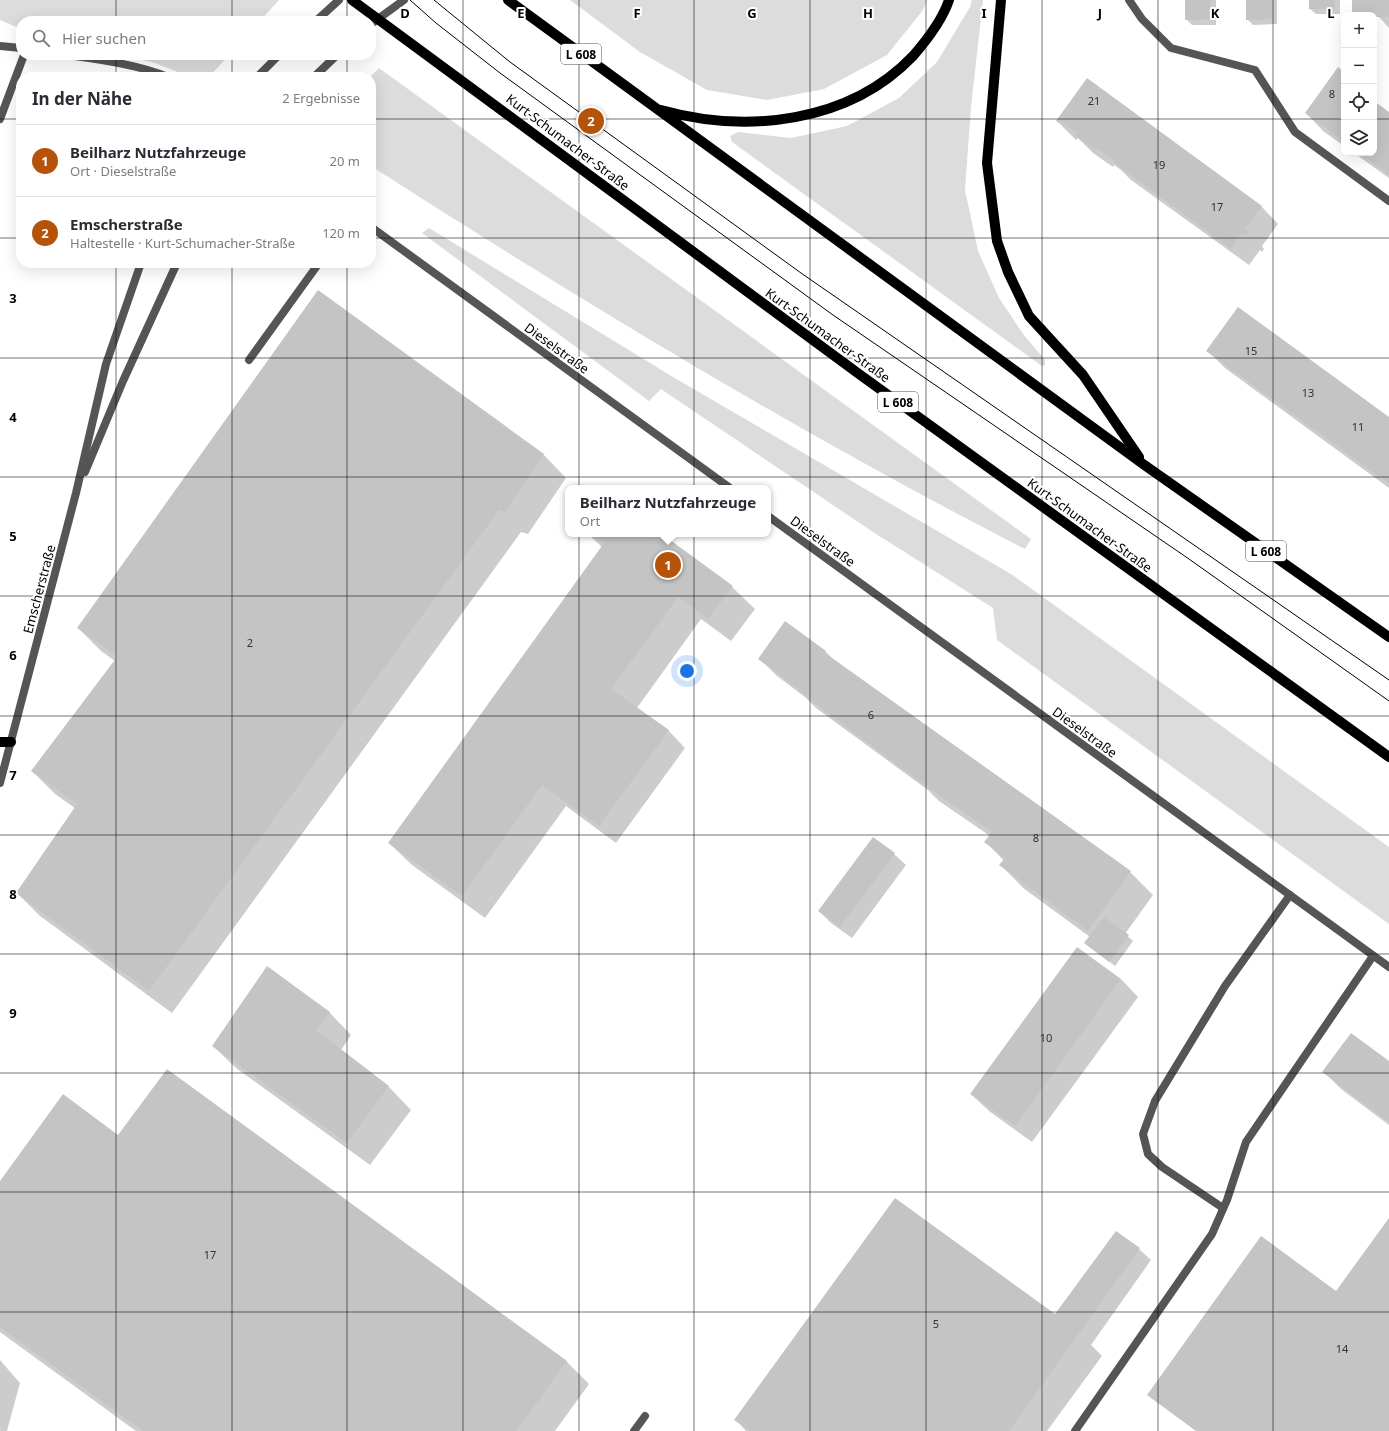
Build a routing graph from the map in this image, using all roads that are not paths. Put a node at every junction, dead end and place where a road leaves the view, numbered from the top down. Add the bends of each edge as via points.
1 (339, 0) edge
2 (352, 0) edge
3 (404, 0) edge
4 (508, 0) edge
5 (949, 0) edge
6 (1002, 0) edge
7 (1129, 0) edge
8 (321, 16) edge
9 (374, 16) edge
10 (376, 17) edge
11 (376, 20) edge
12 (0, 46) edge
13 (16, 48) edge
14 (22, 60) edge
15 (104, 60) edge
16 (274, 60) edge
17 (332, 60) edge
18 (18, 72) edge
19 (157, 72) edge
20 (262, 72) edge
21 (319, 72) edge
22 (16, 76) edge
23 (654, 108) junction
24 (0, 119) edge
25 (1389, 201) edge
26 (376, 231) edge
27 (139, 268) edge
28 (175, 268) edge
29 (315, 268) edge
30 (249, 360) dead end
31 (1143, 464) junction
32 (726, 485) edge
33 (76, 493) junction
34 (771, 518) edge
35 (1389, 638) edge
36 (0, 742) edge
37 (11, 742) junction
38 (1389, 757) edge
39 (0, 783) edge
40 (1290, 895) junction
41 (1373, 956) junction
42 (1389, 967) edge
43 (1223, 1208) junction
44 (645, 1416) dead end
45 (634, 1431) edge
46 (1076, 1431) edge

1 - 8 street
2 - 9 main road, Kurt-Schumacher-Straße / L 608
3 - 11 street
4 - 23 main road, L 608
5 - 23 main road, L 608 via 926,41 898,72 867,93 831,109 790,119 732,121 682,116
6 - 31 main road, L 608 via 987,164 997,241 1008,272 1029,316 1083,375
7 - 25 street via 1142,19 1171,48 1255,70 1296,132
10 - 38 main road, Kurt-Schumacher-Straße / L 608 via 859,374
12 - 13 street
14 - 18 street
15 - 19 street
16 - 20 street
17 - 21 street
22 - 24 street
23 - 31 main road, L 608
26 - 32 street, Dieselstraße
27 - 33 street, Emscherstraße via 106,364
28 - 33 street, Emscherstraße via 123,380
29 - 30 street
31 - 35 main road, L 608
33 - 37 street, Emscherstraße
34 - 40 street, Dieselstraße
36 - 37 main road
37 - 39 street, Emscherstraße
40 - 41 street, Dieselstraße
40 - 43 street via 1225,986 1155,1101 1143,1134 1148,1154 1162,1167
41 - 42 street, Dieselstraße
41 - 43 street via 1246,1142
43 - 46 street via 1212,1234
44 - 45 street

